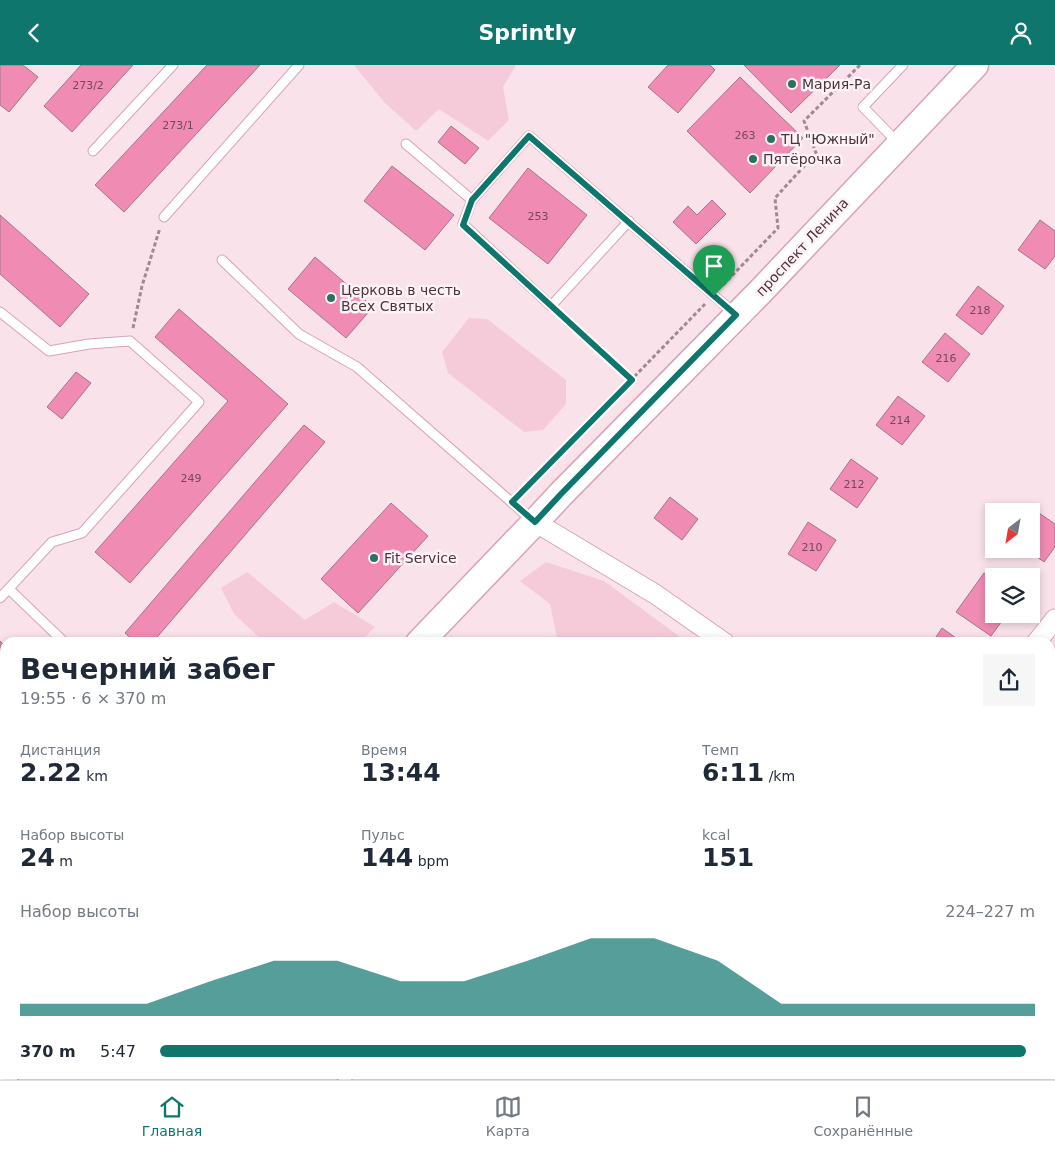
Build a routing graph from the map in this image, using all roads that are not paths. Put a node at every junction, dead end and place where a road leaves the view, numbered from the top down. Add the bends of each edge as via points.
1 (173, 65) edge
2 (299, 65) edge
3 (903, 65) edge
4 (975, 65) edge
5 (406, 144) dead end
6 (899, 144) junction
7 (94, 151) dead end
8 (472, 200) junction
9 (164, 217) road end
10 (628, 221) junction
11 (222, 260) dead end
12 (0, 312) edge
13 (736, 315) junction
14 (535, 522) junction
15 (9, 589) junction
16 (0, 598) edge
17 (1055, 619) edge
18 (59, 637) edge
19 (425, 637) edge
20 (716, 637) edge
21 (1041, 637) edge

1 - 7 lane
2 - 9 lane
3 - 6 lane via 862,107
4 - 6 street, проспект Ленина
5 - 8 lane
6 - 13 street, проспект Ленина
8 - 10 lane via 529,136
8 - 10 lane via 463,225 551,306
10 - 13 lane
11 - 14 lane via 299,334 357,367
12 - 15 lane via 49,351 130,341 199,402 82,533 52,542
13 - 14 street, проспект Ленина
14 - 19 street, проспект Ленина
14 - 20 street via 655,594
15 - 16 lane
15 - 18 lane
17 - 21 street

